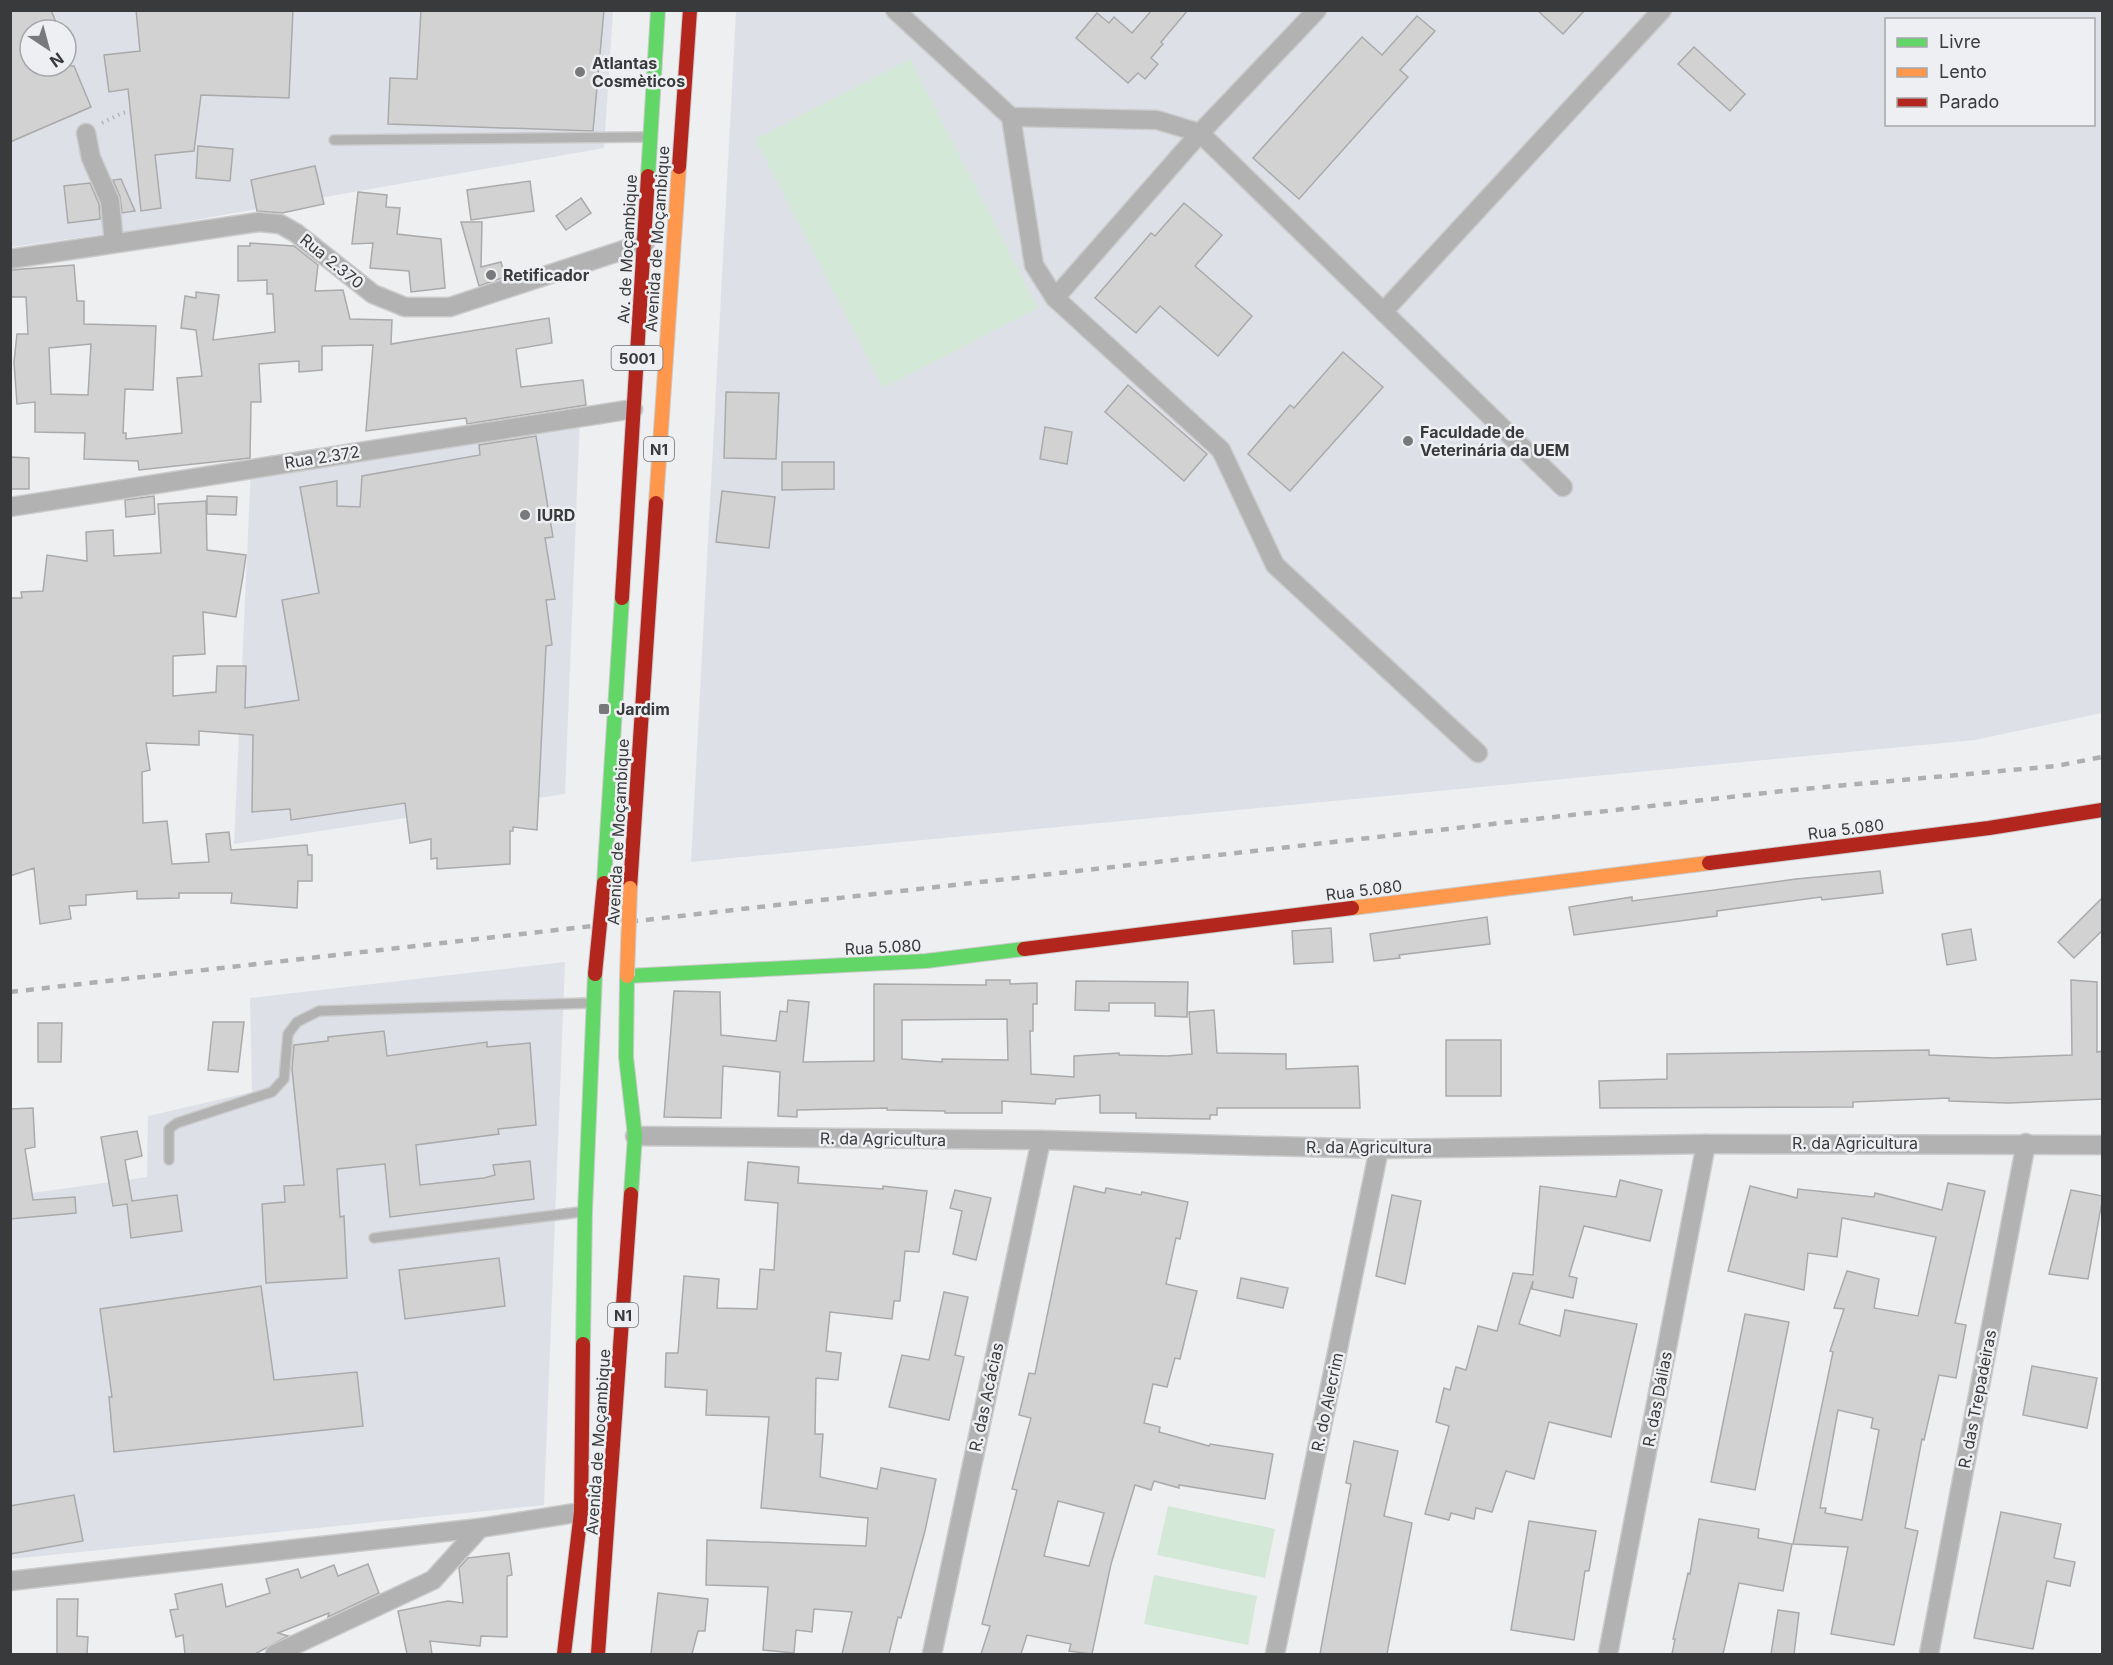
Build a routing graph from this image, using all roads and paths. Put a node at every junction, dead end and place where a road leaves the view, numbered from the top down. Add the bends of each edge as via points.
1 (658, 10) edge
2 (690, 10) edge
3 (895, 10) edge
4 (1317, 10) edge
5 (1662, 10) edge
6 (134, 111) dead end
7 (1011, 117) junction
8 (86, 133) joint
9 (1200, 133) junction
10 (649, 137) junction
11 (334, 140) dead end
12 (114, 243) junction
13 (645, 243) junction
14 (10, 259) edge
15 (1055, 298) junction
16 (1383, 312) junction
17 (633, 409) junction
18 (1563, 487) dead end
19 (10, 507) edge
20 (615, 705) joint
21 (1479, 753) dead end
22 (2103, 810) edge
23 (627, 976) junction
24 (594, 1003) junction
25 (635, 1136) junction
26 (1041, 1140) junction
27 (2026, 1143) junction
28 (1706, 1144) junction
29 (2103, 1145) edge
30 (1379, 1149) junction
31 (169, 1160) dead end
32 (585, 1211) junction
33 (374, 1239) dead end
34 (581, 1512) junction
35 (480, 1528) junction
36 (10, 1581) edge
37 (275, 1654) edge
38 (564, 1654) edge
39 (598, 1654) edge
40 (932, 1654) edge
41 (1275, 1654) edge
42 (1608, 1654) edge
43 (1929, 1654) edge

1 - 10 main road, Av. de Moçambique / 5001
2 - 23 main road, Avenida de Moçambique / N1, bridge
3 - 7 street
4 - 9 street
5 - 16 street
6 - 8 path via 122,113
7 - 9 street via 1157,120
7 - 15 street via 1034,265
8 - 12 street via 91,158 110,201
9 - 15 street
9 - 16 street
10 - 11 lane
10 - 13 main road, Av. de Moçambique / 5001
12 - 13 street, Rua 2.370 via 259,222 280,224 320,250 373,294 405,307 450,307
12 - 14 street, Rua 2.370
13 - 17 main road, Av. de Moçambique / 5001
15 - 21 street via 1221,450 1275,565
16 - 18 street
17 - 19 street, Rua 2.372
17 - 20 main road, Av. de Moçambique / 5001
20 - 24 main road, Avenida de Moçambique / N1, bridge
22 - 23 main road, Rua 5.080 via 1989,828 926,961
23 - 25 main road, Avenida de Moçambique / N1 via 626,1057
24 - 31 lane via 319,1011 297,1022 288,1034 284,1079 272,1092 169,1129
24 - 32 main road, Avenida de Moçambique / N1
25 - 26 street, R. da Agricultura
25 - 39 main road, Avenida de Moçambique / N1
26 - 30 street, R. da Agricultura
26 - 40 street, R. das Acácias
27 - 28 street, R. da Agricultura
27 - 29 street, R. da Agricultura
27 - 43 street, R. das Trepadeiras
28 - 30 street, R. da Agricultura
28 - 42 street, R. das Dálias
30 - 41 street, R. do Alecrim
32 - 33 lane
32 - 34 main road, Avenida de Moçambique / N1
34 - 35 street
34 - 38 main road, Avenida de Moçambique / N1
35 - 36 street
35 - 37 street via 433,1580

